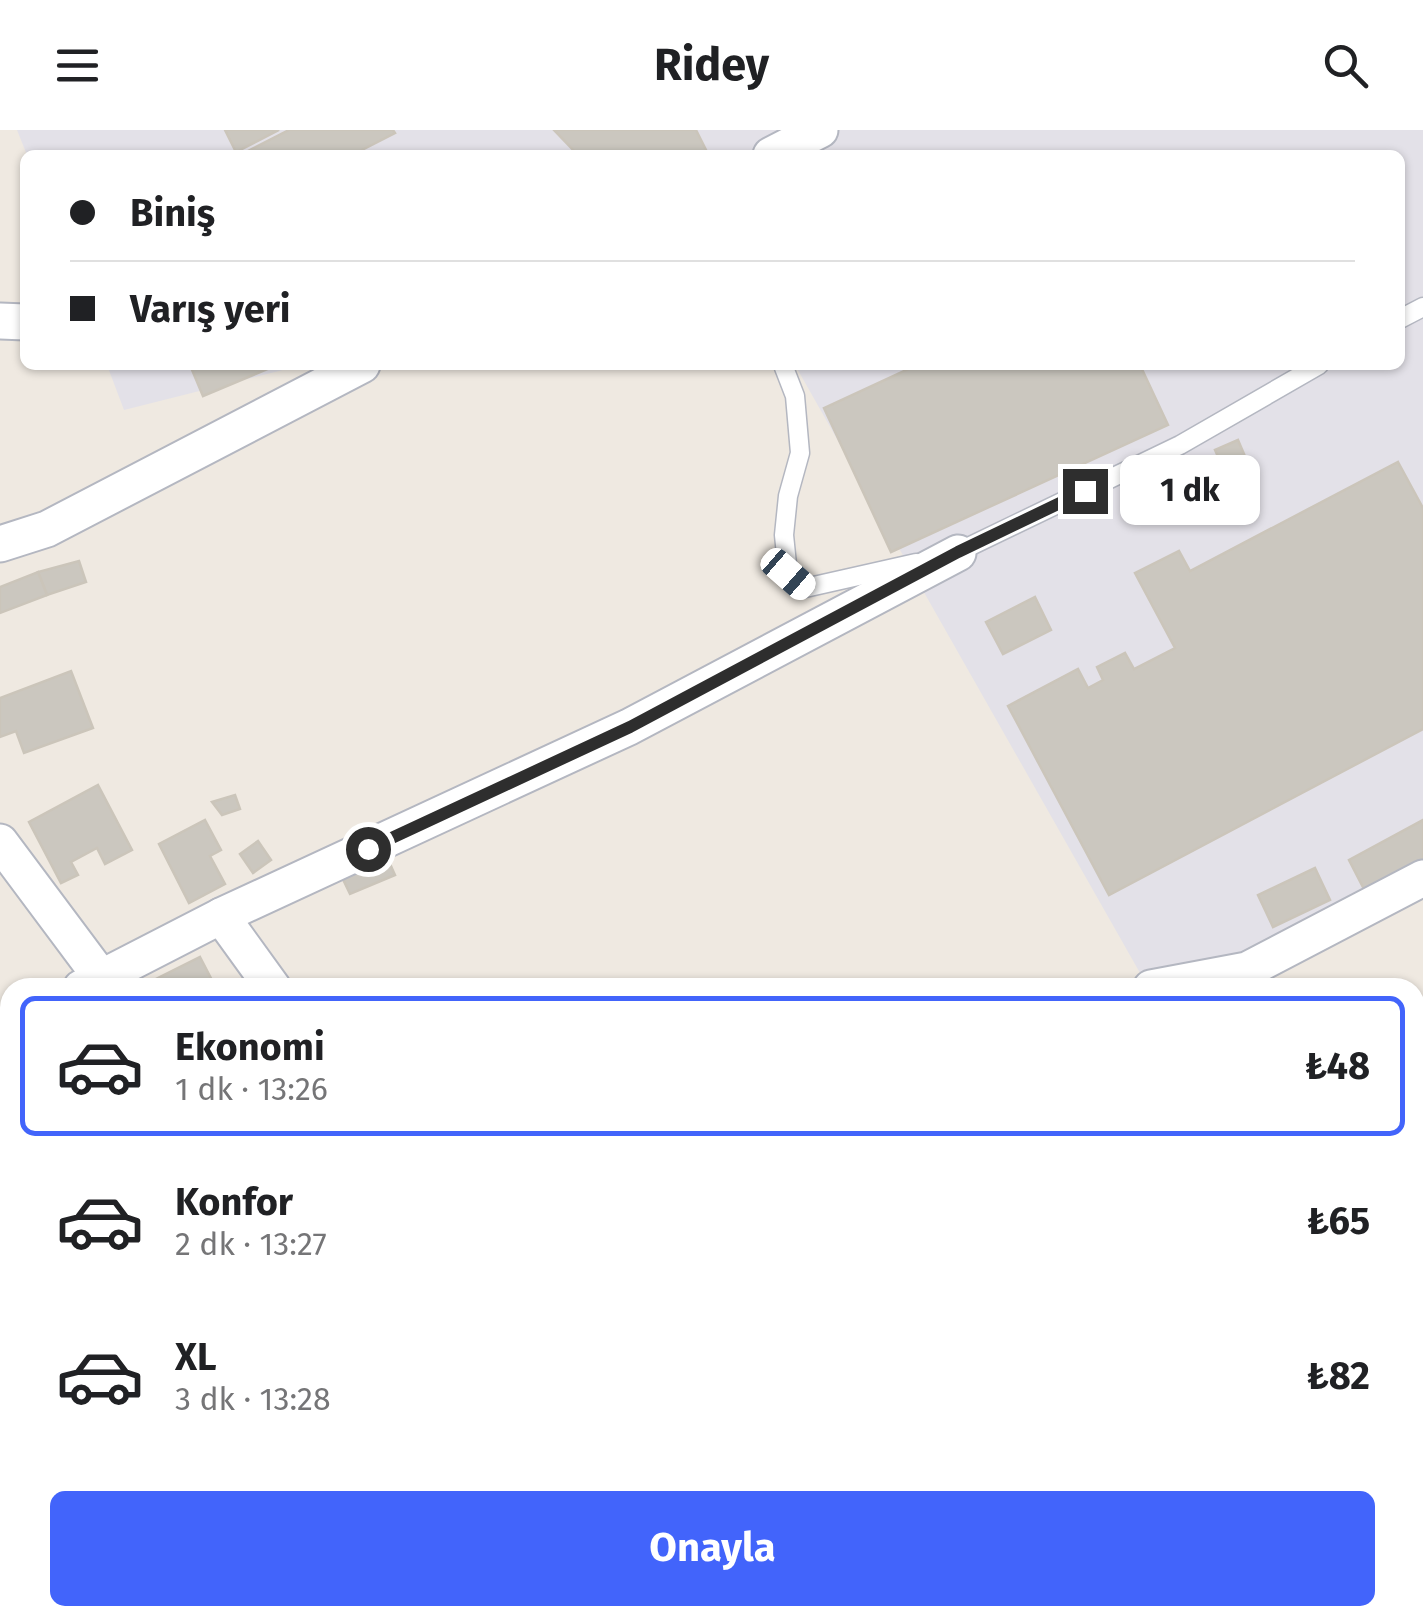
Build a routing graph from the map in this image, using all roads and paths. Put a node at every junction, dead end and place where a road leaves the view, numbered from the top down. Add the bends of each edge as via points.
1 (820, 130) edge
2 (781, 150) edge
3 (352, 370) edge
4 (786, 370) edge
5 (1310, 370) edge
6 (0, 544) edge
7 (958, 552) junction
8 (0, 842) edge
9 (1423, 878) edge
10 (221, 916) junction
11 (95, 978) edge
12 (107, 978) edge
13 (267, 978) edge
14 (1204, 978) edge

1 - 2 street
3 - 6 street via 47,529
4 - 7 lane via 800,453 784,535 788,574 805,588
5 - 7 lane via 1180,445
7 - 10 street via 630,727
8 - 11 street
9 - 14 street via 1247,970
10 - 12 street
10 - 13 street

